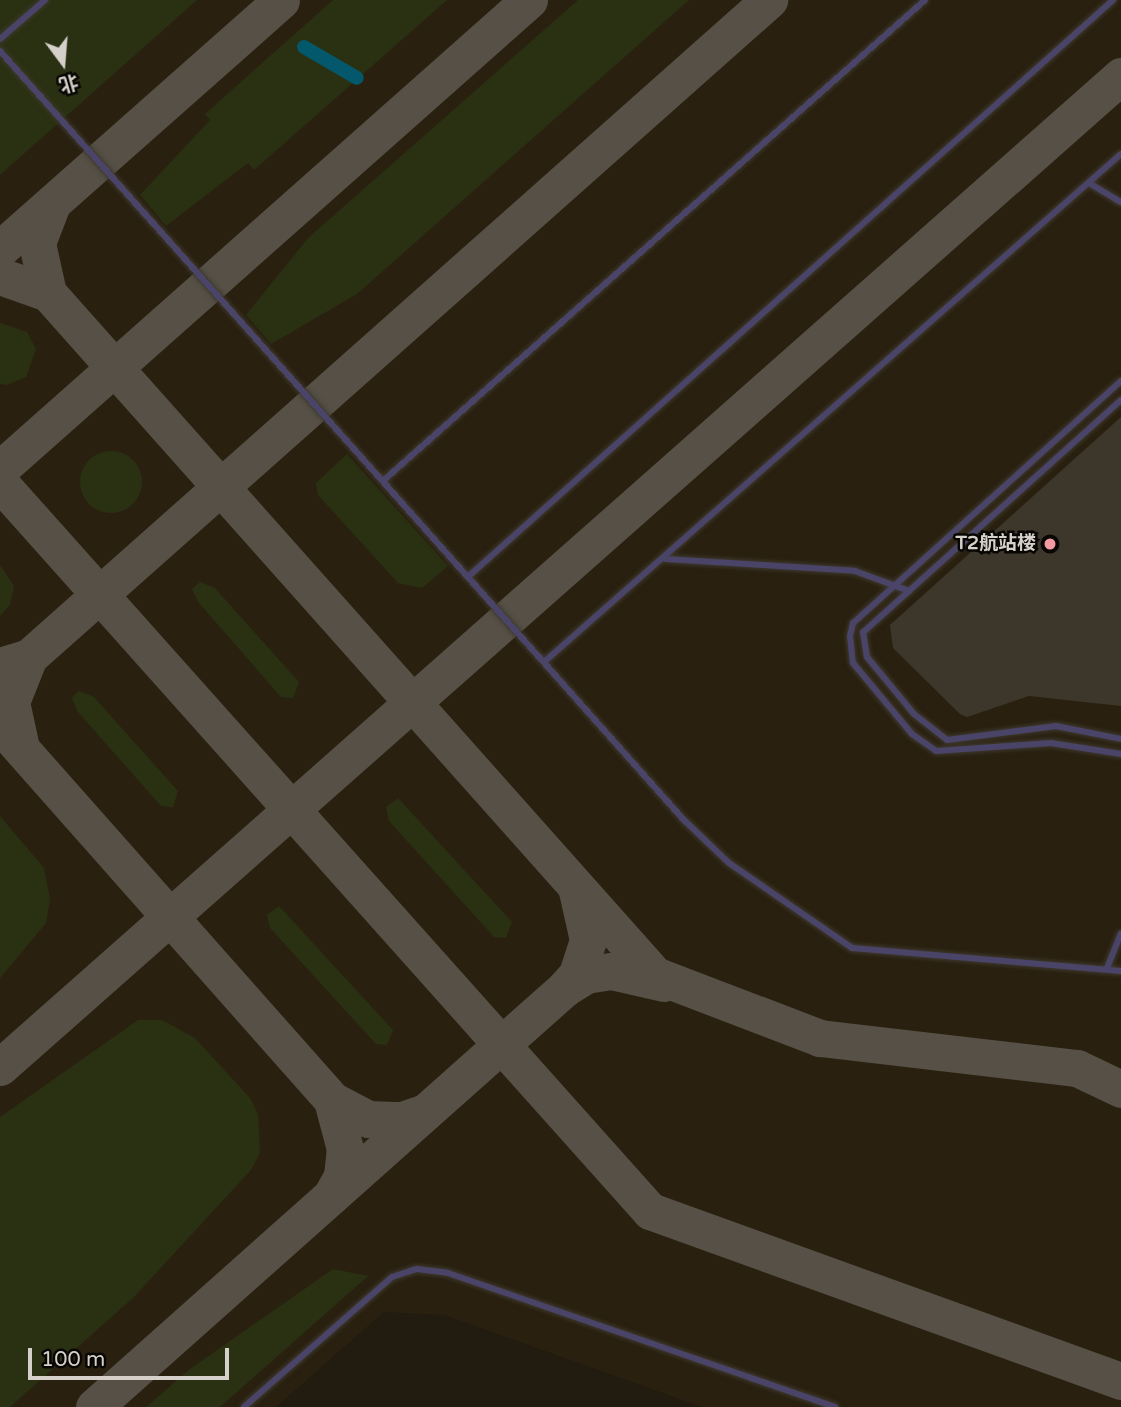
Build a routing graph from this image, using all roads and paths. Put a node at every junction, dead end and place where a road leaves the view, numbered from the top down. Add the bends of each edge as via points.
1 (45, 0) edge
2 (925, 0) edge
3 (1113, 0) edge
4 (0, 39) edge
5 (0, 51) edge
6 (1121, 154) edge
7 (1089, 183) junction
8 (1121, 202) edge
9 (1121, 381) edge
10 (1121, 400) edge
11 (384, 480) junction
12 (666, 559) junction
13 (470, 575) junction
14 (897, 583) junction
15 (909, 590) junction
16 (544, 662) junction
17 (1121, 739) edge
18 (1121, 754) edge
19 (1121, 934) edge
20 (1107, 968) junction
21 (1121, 971) edge
22 (244, 1407) edge
23 (835, 1407) edge

1 - 4 lane
2 - 11 lane
3 - 13 lane
5 - 11 lane
6 - 7 lane
7 - 8 lane
7 - 12 lane
9 - 14 lane
10 - 15 lane
11 - 13 lane
12 - 14 lane via 855,571
12 - 16 lane
13 - 16 lane
14 - 15 lane
14 - 18 lane via 853,623 850,636 853,663 912,734 936,751 954,753 1051,743
15 - 17 lane via 863,632 867,657 915,714 947,740 1056,726
16 - 20 lane via 707,844 839,942 872,952
19 - 20 lane
20 - 21 lane
22 - 23 lane via 392,1277 417,1269 448,1273

